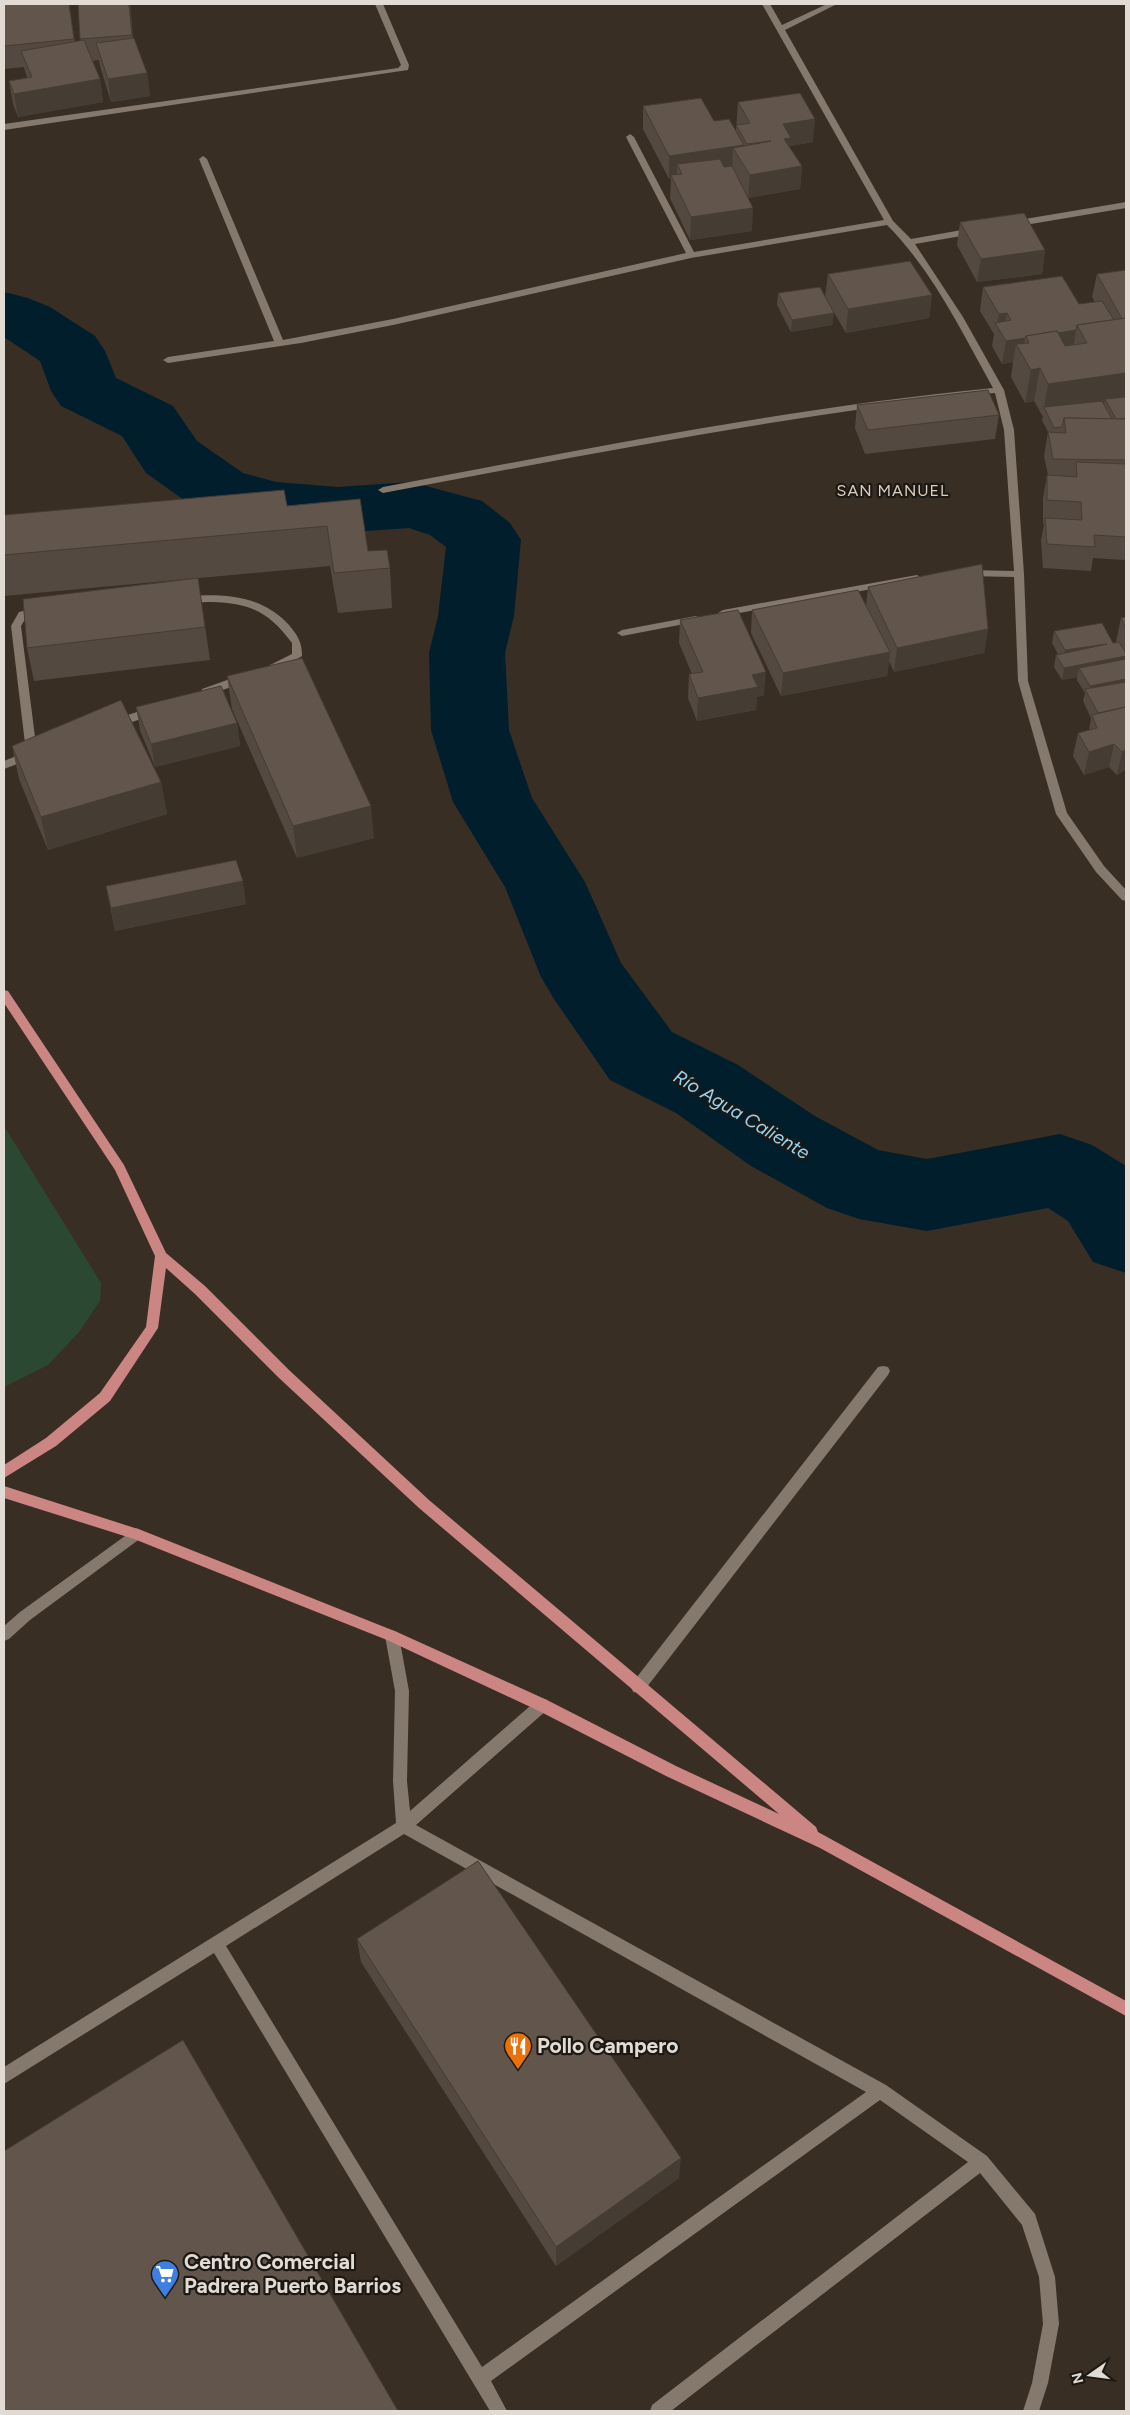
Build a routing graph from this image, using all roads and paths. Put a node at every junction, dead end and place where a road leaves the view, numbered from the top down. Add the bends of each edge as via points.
1 (379, 4) edge
2 (766, 4) edge
3 (833, 4) edge
4 (779, 29) junction
5 (4, 127) edge
6 (630, 137) dead end
7 (203, 159) dead end
8 (1126, 205) edge
9 (889, 222) junction
10 (1004, 226) edge
11 (985, 229) edge
12 (909, 242) junction
13 (691, 255) junction
14 (279, 342) junction
15 (168, 360) dead end
16 (999, 390) junction
17 (383, 490) dead end
18 (954, 573) edge
19 (1020, 574) junction
20 (925, 577) edge
21 (172, 599) edge
22 (48, 609) edge
23 (622, 633) dead end
24 (191, 697) edge
25 (163, 707) edge
26 (107, 727) edge
27 (4, 765) edge
28 (1126, 897) edge
29 (4, 994) edge
30 (161, 1256) junction
31 (883, 1371) dead end
32 (4, 1472) edge
33 (4, 1492) edge
34 (136, 1534) junction
35 (4, 1635) edge
36 (392, 1636) junction
37 (638, 1687) junction
38 (542, 1705) junction
39 (404, 1826) junction
40 (825, 1843) junction
41 (218, 1944) junction
42 (1126, 2009) edge
43 (4, 2076) edge
44 (880, 2091) junction
45 (981, 2162) junction
46 (480, 2380) junction
47 (499, 2411) edge
48 (658, 2411) edge
49 (1031, 2411) edge

1 - 5 street via 405,65 400,70
2 - 4 street
3 - 4 street
4 - 9 street
6 - 13 street
7 - 14 street
8 - 10 street
9 - 12 street
9 - 13 street
11 - 12 street
12 - 16 street
13 - 14 street via 393,322
14 - 15 street
16 - 17 street via 911,397 801,414
16 - 19 street via 1009,430
18 - 19 street
19 - 28 street via 1023,681 1062,814 1100,869
20 - 23 street
21 - 24 street via 209,598 258,606 286,628 297,643 296,656 284,664
22 - 27 street via 23,614 16,626 37,752
25 - 26 street
29 - 30 main road via 120,1168
30 - 32 main road via 152,1328 105,1397 51,1442
30 - 37 main road via 424,1504
31 - 37 street
33 - 34 main road
34 - 35 street
34 - 36 main road
36 - 38 main road
36 - 39 street via 402,1691 400,1781
37 - 40 main road
38 - 39 street
38 - 40 main road via 671,1771
39 - 41 street
39 - 44 street
40 - 42 main road
41 - 43 street
41 - 46 street
44 - 45 street
44 - 46 street
45 - 48 street
45 - 49 street via 1028,2220 1047,2277 1051,2324
46 - 47 street

